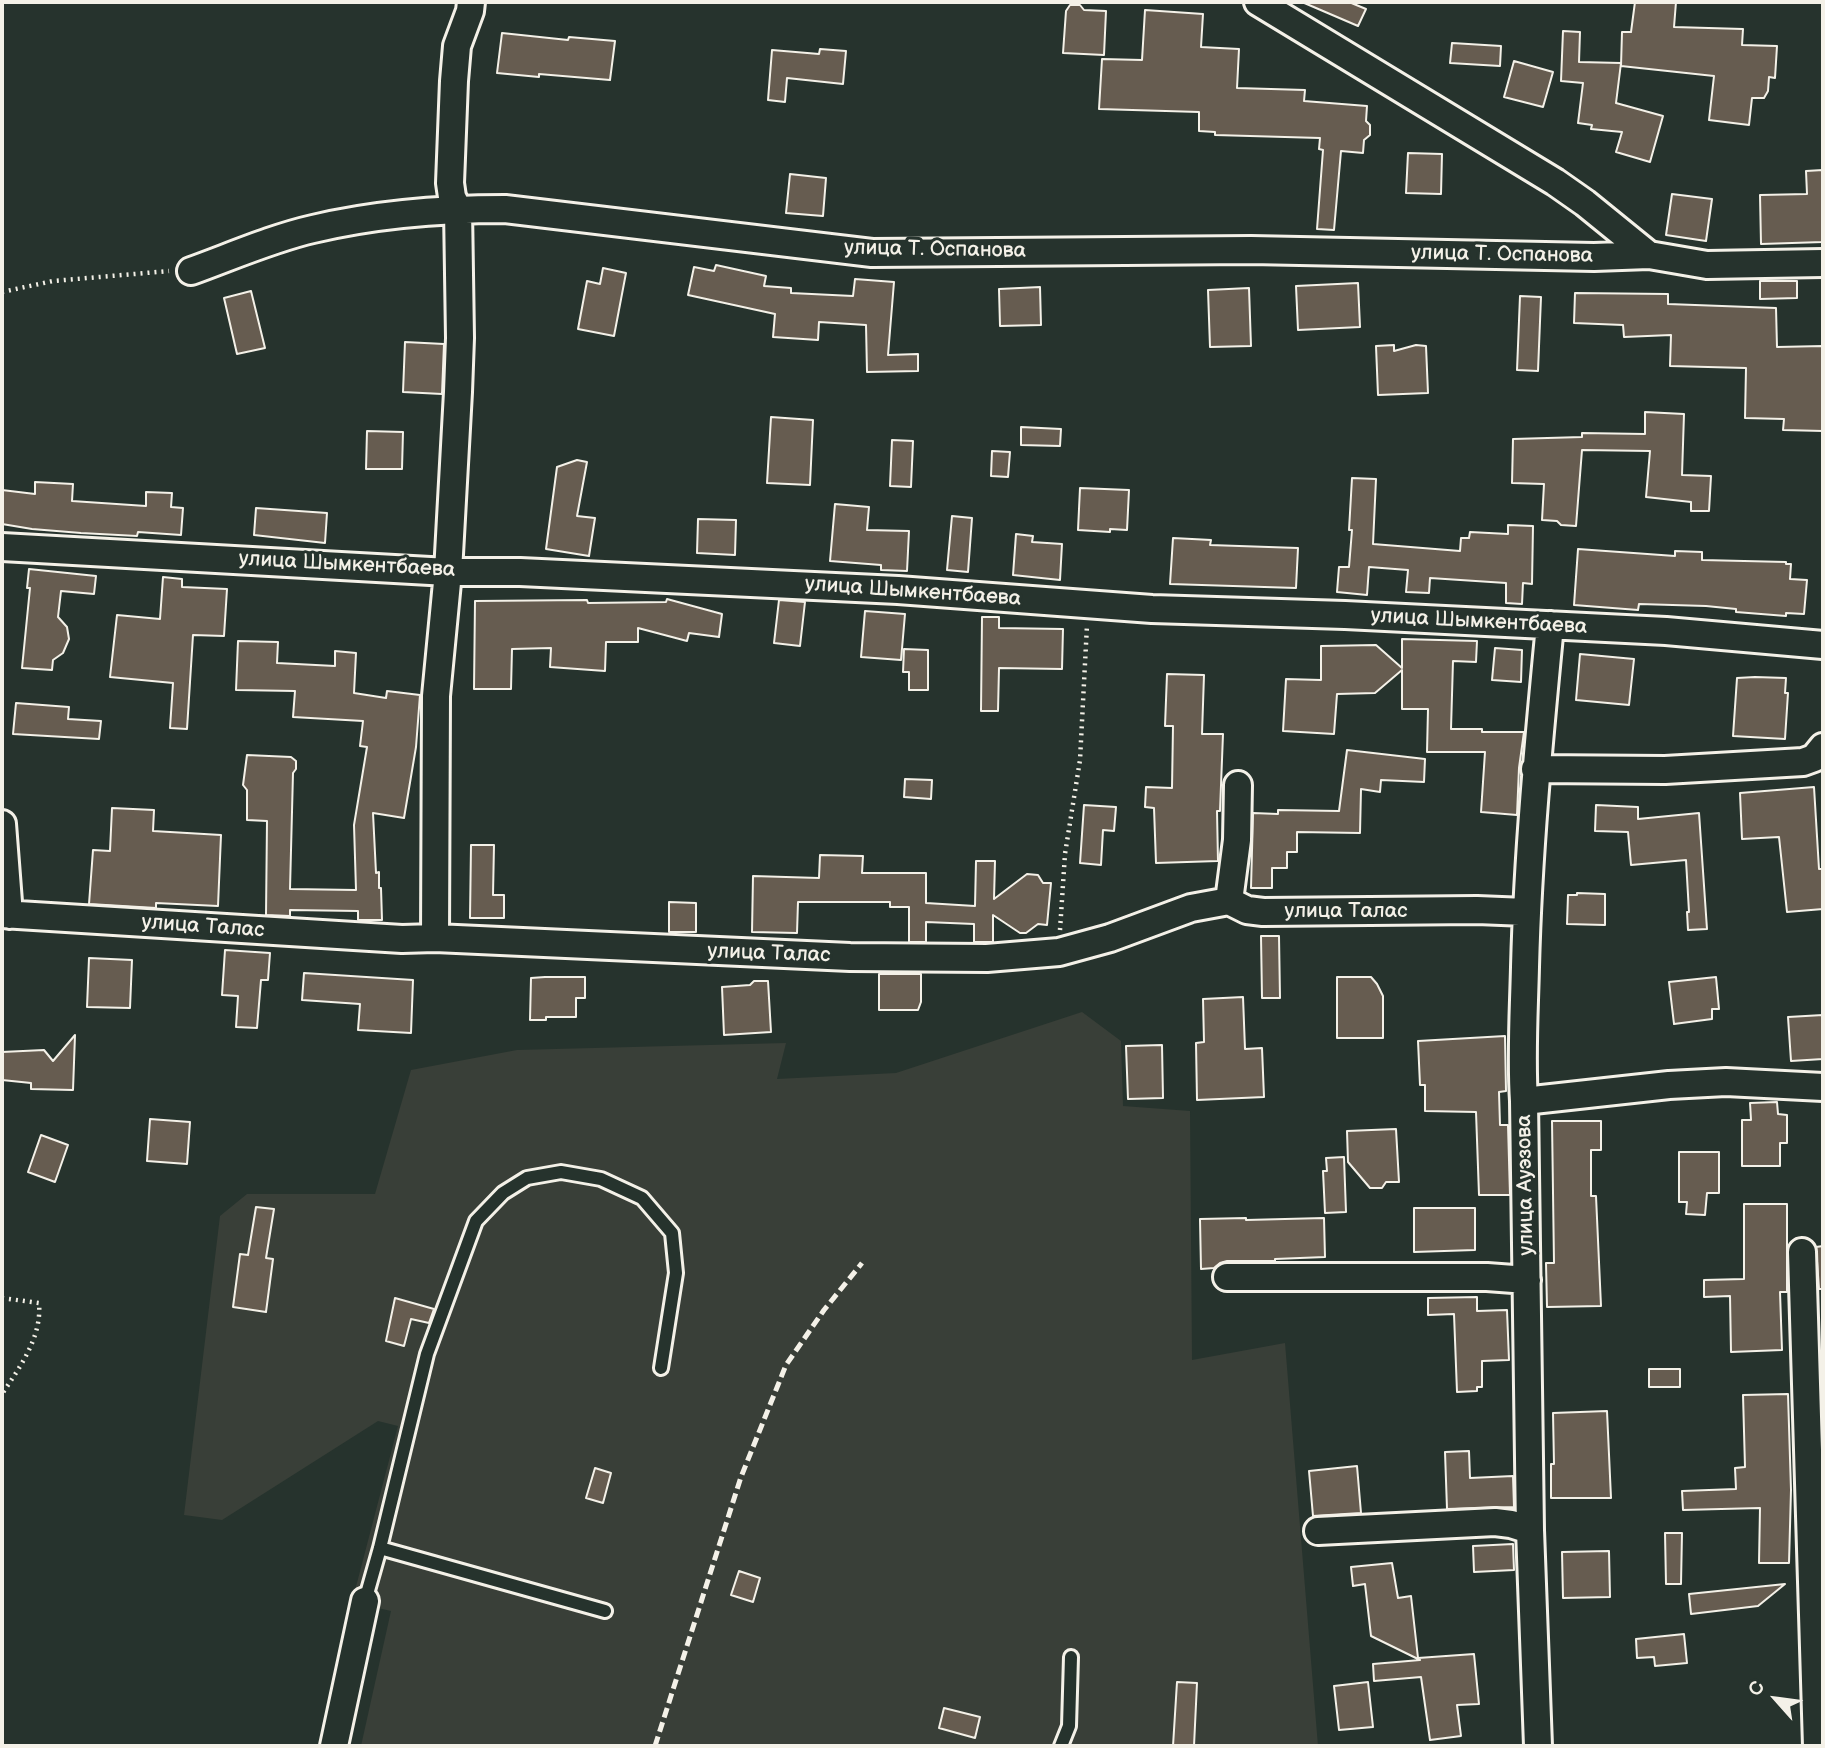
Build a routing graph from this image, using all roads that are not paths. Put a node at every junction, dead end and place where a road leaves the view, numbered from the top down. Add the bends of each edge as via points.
1 (471, 2) edge
2 (1258, 2) edge
3 (458, 209) junction
4 (1649, 255) junction
5 (1823, 263) edge
6 (191, 271) road end
7 (2, 547) edge
8 (448, 572) junction
9 (1550, 625) junction
10 (1823, 645) edge
11 (1823, 747) edge
12 (1535, 769) junction
13 (1238, 785) dead end
14 (2, 824) edge
15 (1229, 901) junction
16 (1526, 912) junction
17 (5, 915) edge
18 (435, 938) junction
19 (1823, 1087) edge
20 (1524, 1101) junction
21 (1802, 1252) dead end
22 (1227, 1277) dead end
23 (1527, 1280) junction
24 (660, 1368) dead end
25 (1318, 1531) dead end
26 (1530, 1531) junction
27 (380, 1548) junction
28 (365, 1601) joint
29 (605, 1611) dead end
30 (1071, 1657) dead end
31 (334, 1746) edge
32 (1061, 1746) edge
33 (1538, 1746) edge
34 (1817, 1746) edge

1 - 3 street via 457,46 454,80 450,183
2 - 4 street, улица Т. Оспанова via 1555,182
3 - 4 street, улица Т. Оспанова via 505,209 872,253 1251,250
3 - 6 street, улица Т. Оспанова via 387,215 310,229
3 - 8 street via 460,338
4 - 5 street, улица Т. Оспанова via 1707,265
7 - 8 street, улица Шымкентбаева
8 - 9 street, улица Шымкентбаева via 886,589 1152,610
8 - 18 street via 436,696
9 - 10 street, улица Шымкентбаева
9 - 12 street, улица Ауэзова
11 - 12 street via 1803,762 1651,770
12 - 16 street, улица Ауэзова
13 - 15 street
14 - 17 street
15 - 16 street, улица Талас via 1263,912
15 - 18 street, улица Талас via 1191,908 1059,952 987,958 850,957
16 - 20 street, улица Ауэзова
17 - 18 street, улица Талас
19 - 20 street via 1726,1082
20 - 23 street, улица Ауэзова
21 - 34 street
22 - 23 street
23 - 26 street, улица Ауэзова
24 - 27 lane via 676,1273 672,1233 642,1198 601,1179 561,1172 527,1178 503,1193 476,1221 431,1341
25 - 26 street via 1495,1522
26 - 33 street, улица Ауэзова
27 - 28 lane
27 - 29 lane
28 - 31 street
30 - 32 lane via 1069,1726

